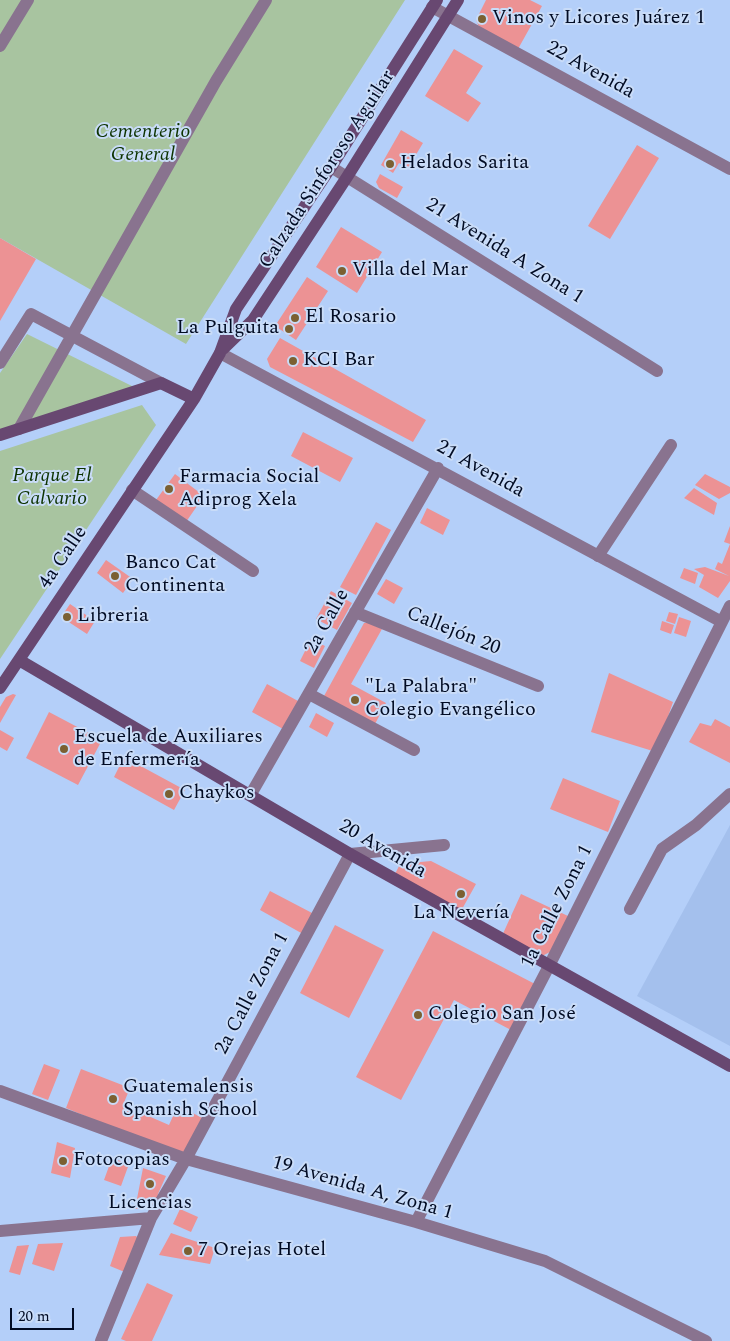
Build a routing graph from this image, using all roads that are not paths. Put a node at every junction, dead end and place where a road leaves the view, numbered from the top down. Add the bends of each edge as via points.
1 (28, 0) edge
2 (266, 0) edge
3 (458, 0) edge
4 (434, 3) edge
5 (448, 15) junction
6 (0, 46) edge
7 (330, 167) junction
8 (730, 169) edge
9 (347, 177) junction
10 (70, 337) junction
11 (220, 353) junction
12 (0, 363) edge
13 (657, 371) dead end
14 (161, 384) junction
15 (194, 399) junction
16 (19, 429) junction
17 (0, 435) edge
18 (671, 445) dead end
19 (438, 468) junction
20 (132, 490) junction
21 (598, 556) junction
22 (253, 571) dead end
23 (730, 606) edge
24 (354, 612) junction
25 (722, 622) junction
26 (18, 660) junction
27 (538, 686) dead end
28 (0, 688) edge
29 (308, 694) junction
30 (414, 750) dead end
31 (251, 794) junction
32 (730, 794) edge
33 (444, 845) dead end
34 (350, 854) junction
35 (630, 909) dead end
36 (549, 966) junction
37 (730, 1066) edge
38 (0, 1091) edge
39 (186, 1158) junction
40 (151, 1218) junction
41 (416, 1222) junction
42 (0, 1231) edge
43 (103, 1340) edge
44 (706, 1341) edge

1 - 6 street
2 - 10 street
3 - 5 main road, Calzada Sinforoso Aguilar
4 - 5 street, 22 Avenida
4 - 7 main road, Calzada Sinforoso Aguilar
5 - 8 street, 22 Avenida
5 - 9 main road, Calzada Sinforoso Aguilar
7 - 9 street, 21 Avenida A Zona 1
7 - 11 main road, Calzada Sinforoso Aguilar via 236,309
9 - 11 main road, Calzada Sinforoso Aguilar via 253,320
9 - 13 street, 21 Avenida A Zona 1
10 - 12 street via 31,314
10 - 14 street
10 - 16 street
11 - 15 main road, Calzada Sinforoso Aguilar
11 - 19 street, 21 Avenida
14 - 15 main road
14 - 16 main road
15 - 20 main road, 4a Calle
16 - 17 main road
18 - 21 street
19 - 21 street, 21 Avenida
19 - 24 street, 2a Calle
20 - 22 street
20 - 26 main road, 4a Calle
21 - 25 street, 21 Avenida
23 - 25 street, 1a Calle Zona 1
24 - 27 street, Callejón 20
24 - 29 street, 2a Calle
25 - 36 street, 1a Calle Zona 1
26 - 28 main road, 4a Calle
26 - 31 main road, 20 Avenida
29 - 30 street
29 - 31 street, 2a Calle
31 - 34 main road, 20 Avenida
32 - 35 street via 696,825 662,849
33 - 34 street
34 - 36 main road, 20 Avenida
34 - 39 street, 2a Calle Zona 1
36 - 37 main road, 20 Avenida
36 - 41 street, 1a Calle Zona 1
38 - 39 street, 19 Avenida A, Zona 1
39 - 40 street, 2a Calle Zona 1
39 - 41 street, 19 Avenida A, Zona 1
40 - 42 street
40 - 43 street, 2a Calle Zona 1
41 - 44 street, 19 Avenida A, Zona 1 via 546,1261

